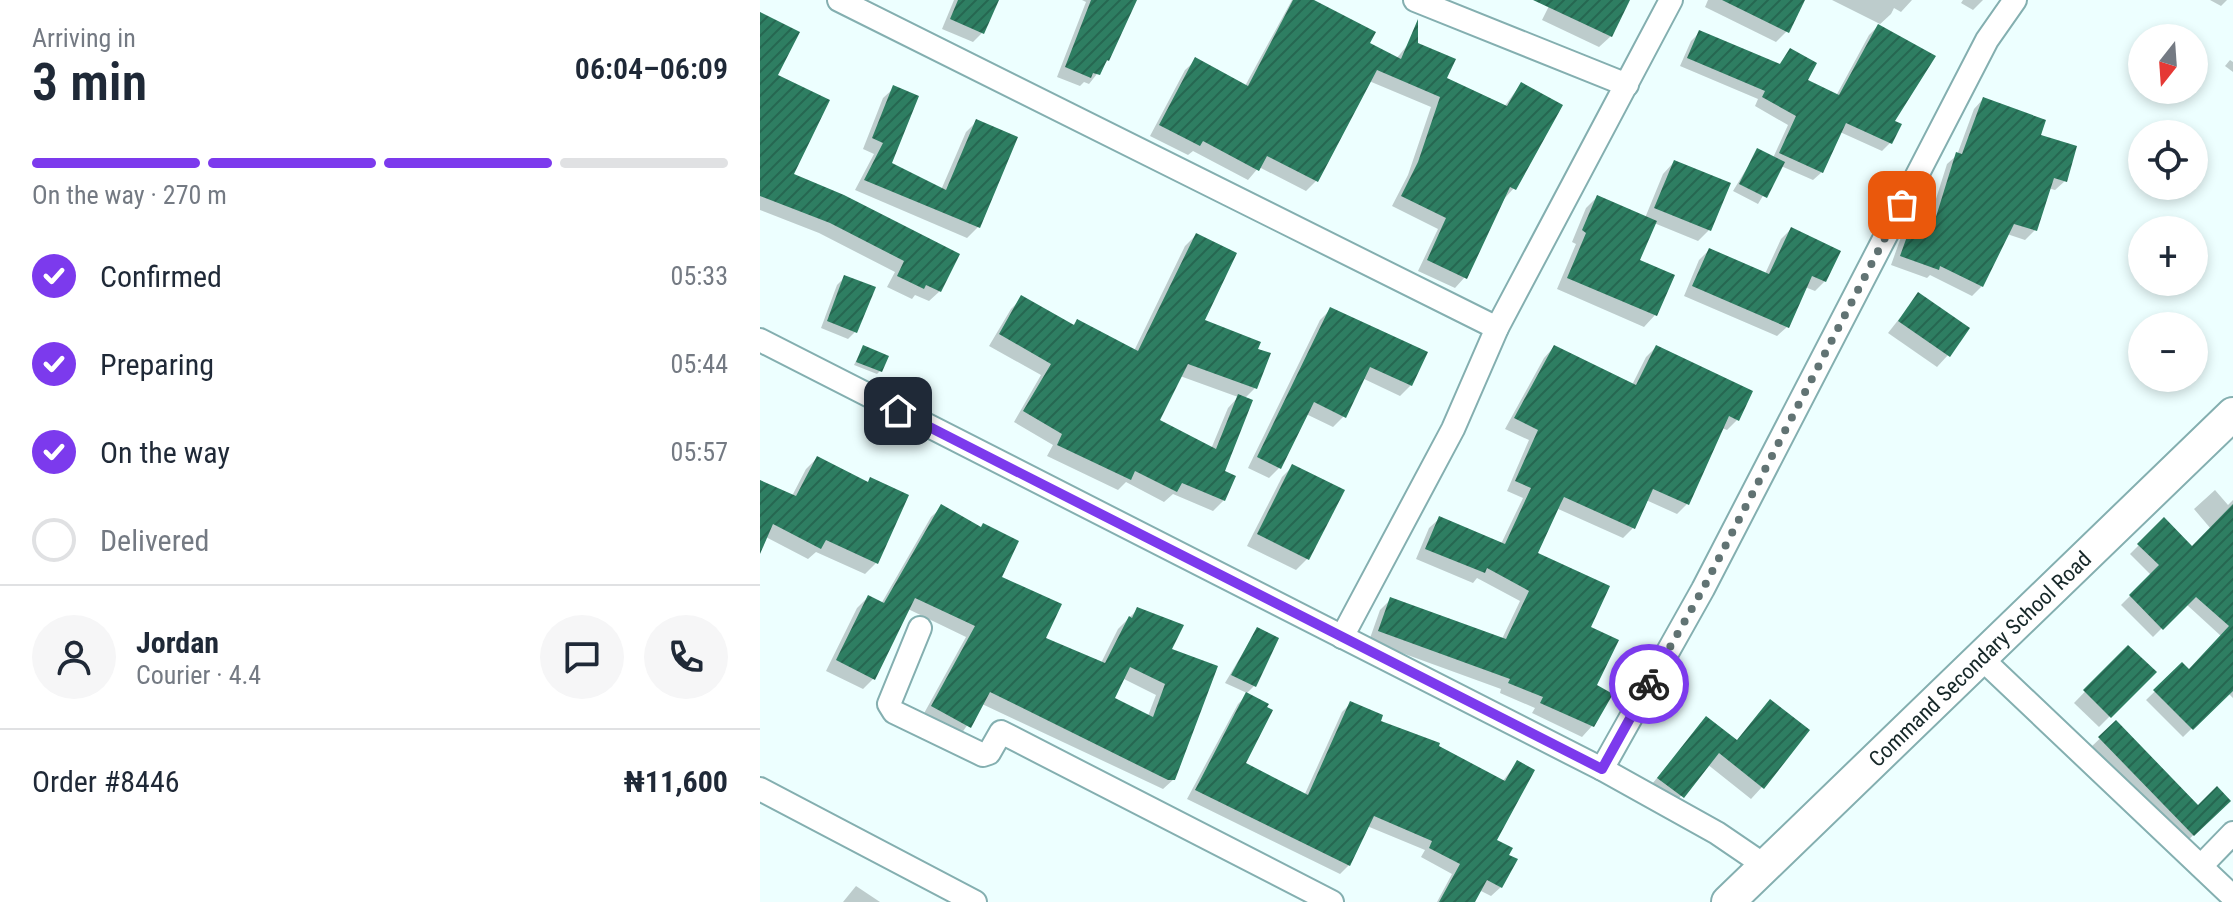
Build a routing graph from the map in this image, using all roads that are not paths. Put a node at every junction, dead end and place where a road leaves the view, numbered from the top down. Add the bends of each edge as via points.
1 (839, 0) edge
2 (1415, 0) edge
3 (1671, 0) edge
4 (2015, 0) edge
5 (1627, 85) junction
6 (1497, 328) junction
7 (760, 340) edge
8 (2233, 414) edge
9 (920, 628) dead end
10 (1342, 637) junction
11 (1979, 656) junction
12 (1602, 769) junction
13 (760, 789) edge
14 (2233, 833) edge
15 (1764, 865) junction
16 (2201, 866) junction
17 (2233, 897) edge
18 (975, 902) edge
19 (1332, 902) edge
20 (1728, 902) edge

1 - 6 street
2 - 5 street
3 - 5 street
4 - 12 street via 1987,40 1710,575
5 - 6 street
6 - 10 street via 1453,429
7 - 10 street
8 - 11 main road, Command Secondary School Road
9 - 19 street via 889,704 894,712 983,755 1001,732
10 - 12 street
11 - 15 main road, Command Secondary School Road
11 - 16 street
12 - 15 street
13 - 18 street
14 - 16 street
15 - 20 main road, Command Secondary School Road
16 - 17 street

